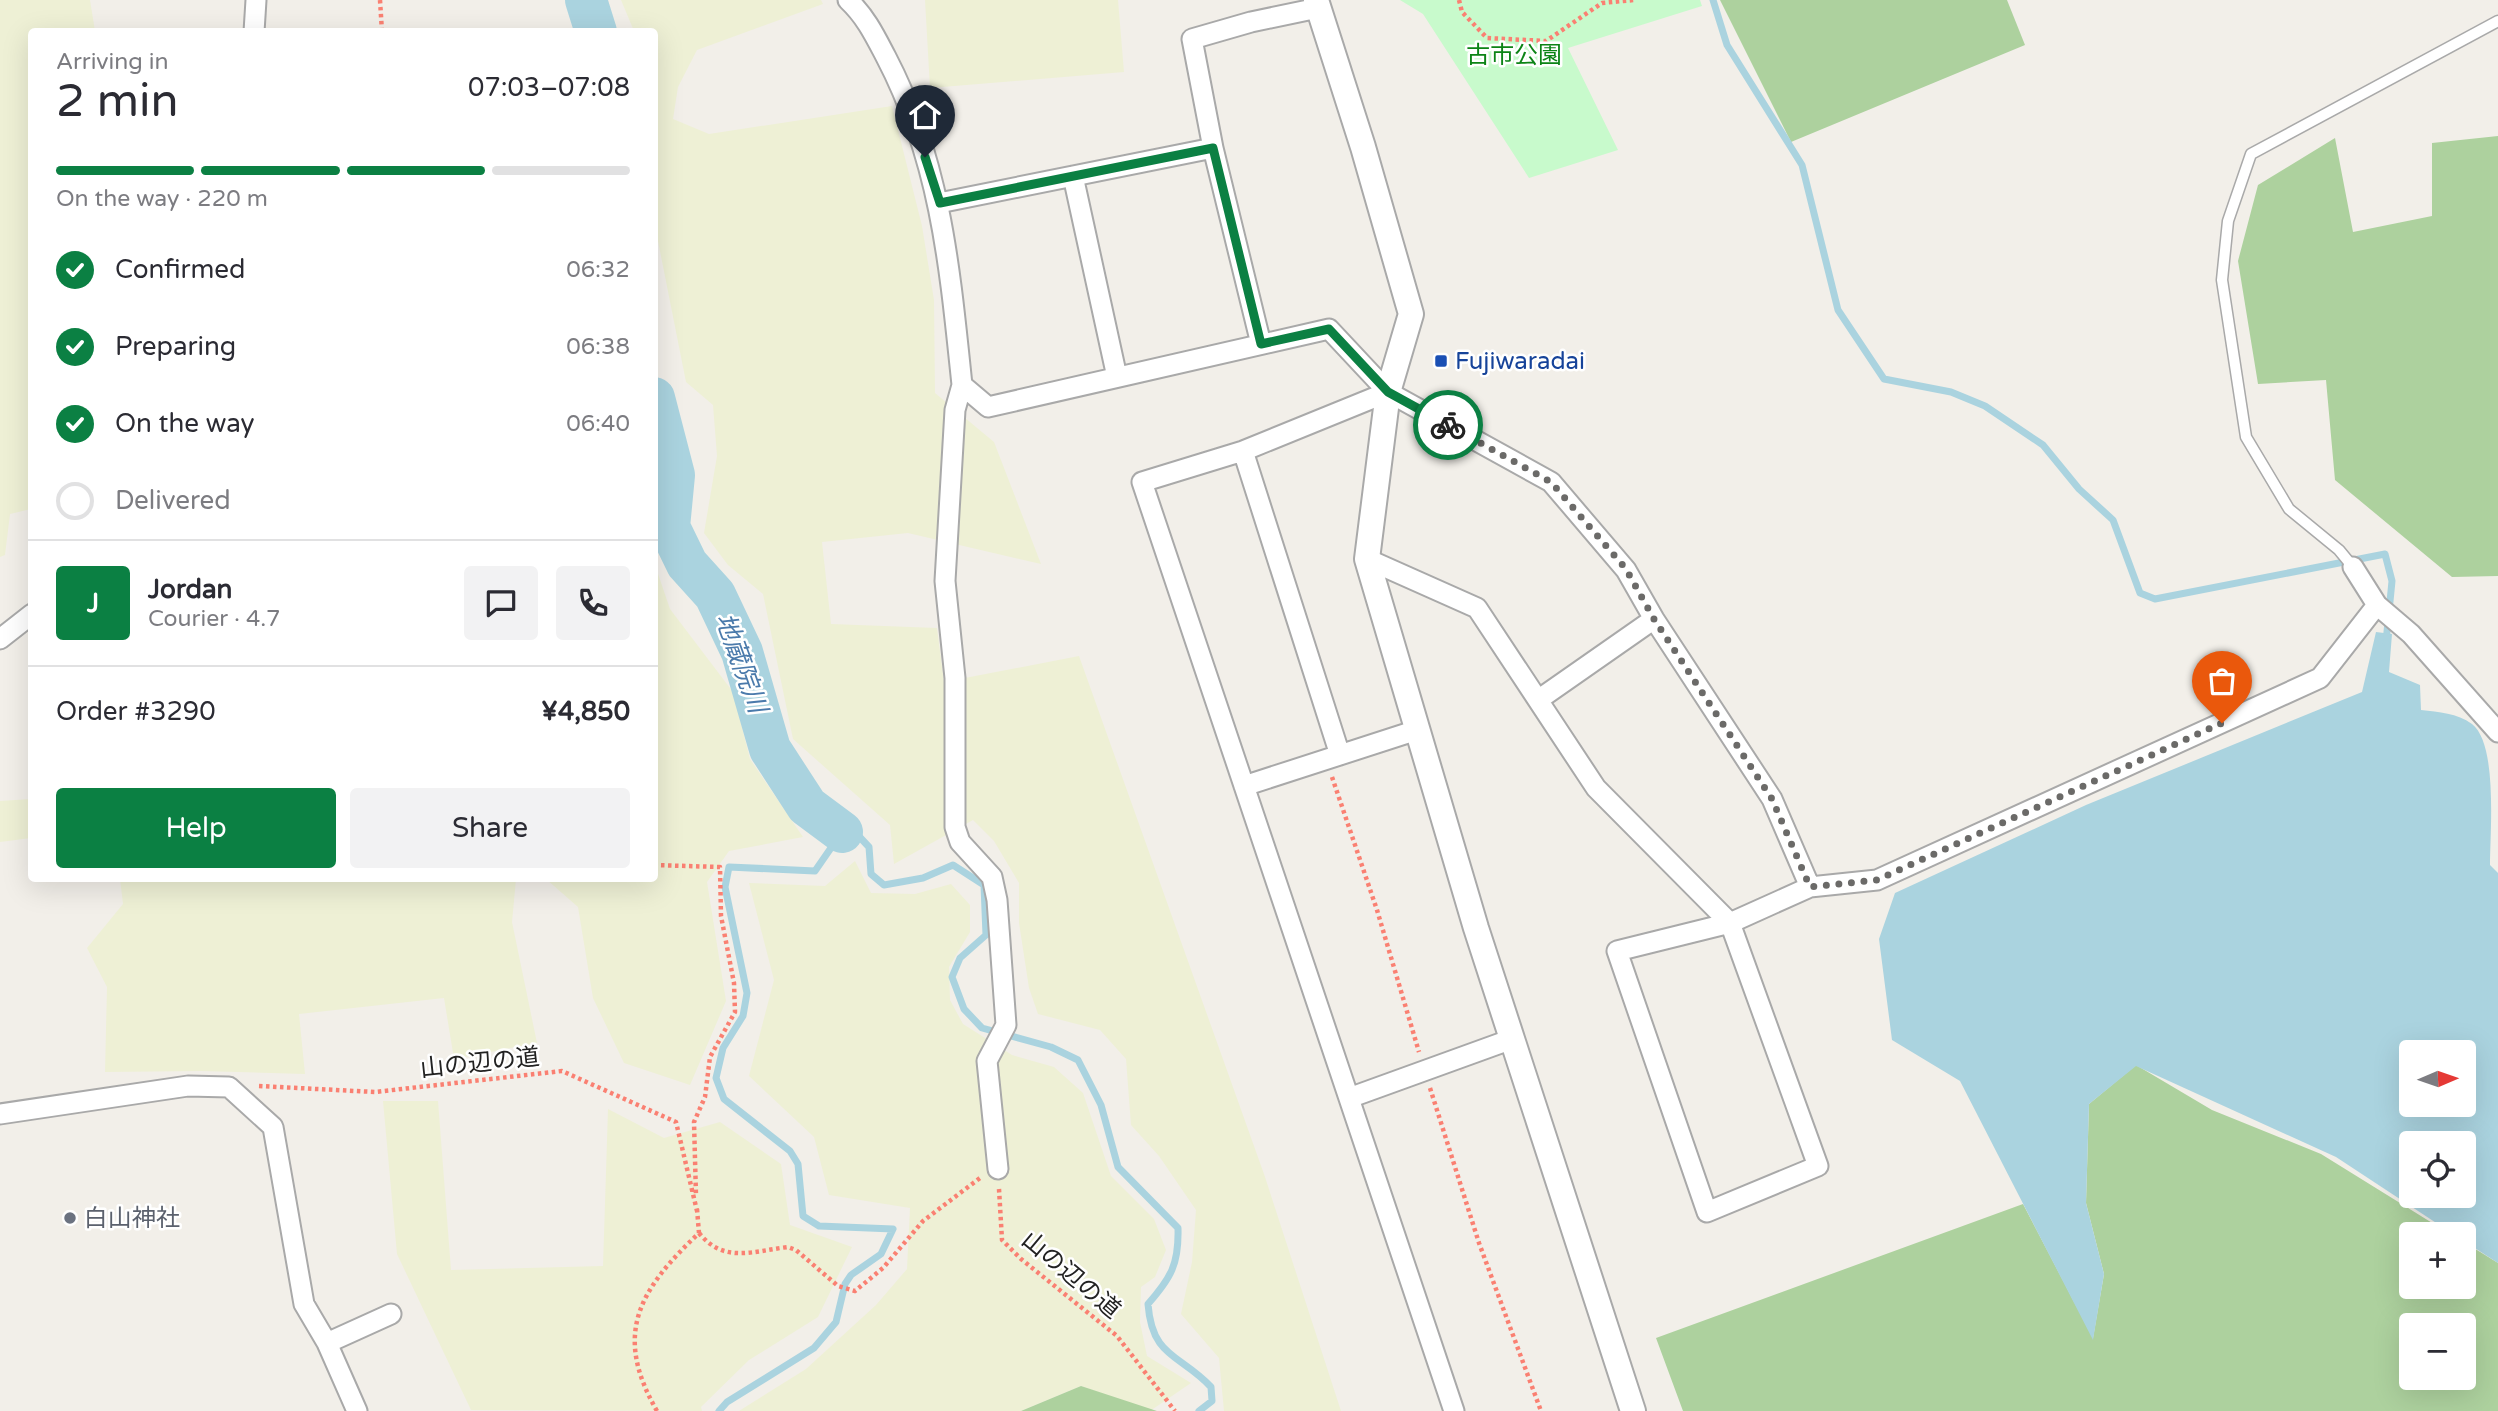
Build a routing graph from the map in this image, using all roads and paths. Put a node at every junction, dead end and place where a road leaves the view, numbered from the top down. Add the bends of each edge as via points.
1 (256, 0) edge
2 (380, 0) edge
3 (848, 0) edge
4 (1459, 0) edge
5 (1634, 0) edge
6 (1317, 4) edge
7 (2498, 21) edge
8 (254, 28) edge
9 (382, 28) edge
10 (1213, 148) junction
11 (1073, 176) junction
12 (940, 203) junction
13 (1261, 344) junction
14 (1117, 377) junction
15 (962, 385) junction
16 (1388, 392) junction
17 (1243, 451) junction
18 (1367, 559) junction
19 (2353, 567) joint
20 (2377, 605) junction
21 (28, 617) edge
22 (1654, 619) junction
23 (0, 639) edge
24 (1538, 700) junction
25 (1417, 730) junction
26 (2498, 732) edge
27 (1340, 755) junction
28 (1244, 786) junction
29 (658, 865) edge
30 (1810, 887) junction
31 (1730, 923) junction
32 (1512, 1039) junction
33 (229, 1087) junction
34 (1349, 1098) junction
35 (0, 1114) edge
36 (998, 1169) junction
37 (697, 1211) junction
38 (699, 1233) junction
39 (391, 1314) dead end
40 (327, 1343) junction
41 (357, 1411) edge
42 (657, 1411) edge
43 (1175, 1411) edge
44 (1454, 1411) edge
45 (1633, 1411) edge

1 - 8 street
2 - 9 path
3 - 12 street via 864,15 902,88
4 - 5 path via 1462,12 1488,38 1546,41 1602,3
6 - 10 street via 1192,39
6 - 16 street via 1411,314
7 - 19 lane via 2251,154 2228,221 2222,281 2246,438 2289,509
10 - 11 street
10 - 13 street
11 - 12 street
11 - 14 street
12 - 15 street
13 - 14 street
13 - 16 street via 1329,329
14 - 15 street via 988,407
15 - 36 street via 955,410 945,581 955,678 955,827 960,842 992,877 997,900 1006,1025 987,1061
16 - 17 street
16 - 18 street
16 - 22 street via 1551,482 1626,569
17 - 27 street
17 - 28 street via 1142,482
18 - 24 street via 1477,608
18 - 25 street
19 - 20 street
20 - 26 street via 2430,653
20 - 30 street via 2320,678 1877,880
21 - 23 street
22 - 24 street
22 - 30 street via 1772,799
24 - 31 street via 1597,788
25 - 27 street
25 - 32 street
27 - 28 street
28 - 34 street
29 - 37 path via 720,867 721,916 734,984 735,1012 710,1057 705,1097 694,1122
30 - 31 street
31 - 31 street via 1617,951 1707,1212 1818,1166
32 - 34 street
32 - 45 street
33 - 35 street via 188,1086
33 - 37 path, 山の辺の道 via 375,1092 562,1071 676,1122
33 - 40 street via 273,1127 304,1304
34 - 44 street
36 - 38 path via 923,1221 883,1268 855,1291 838,1286 788,1247 727,1254
36 - 43 path, 山の辺の道 via 1002,1240 1117,1336
37 - 38 path
38 - 42 path via 663,1268 638,1311 633,1346 645,1391
39 - 40 street
40 - 41 street

